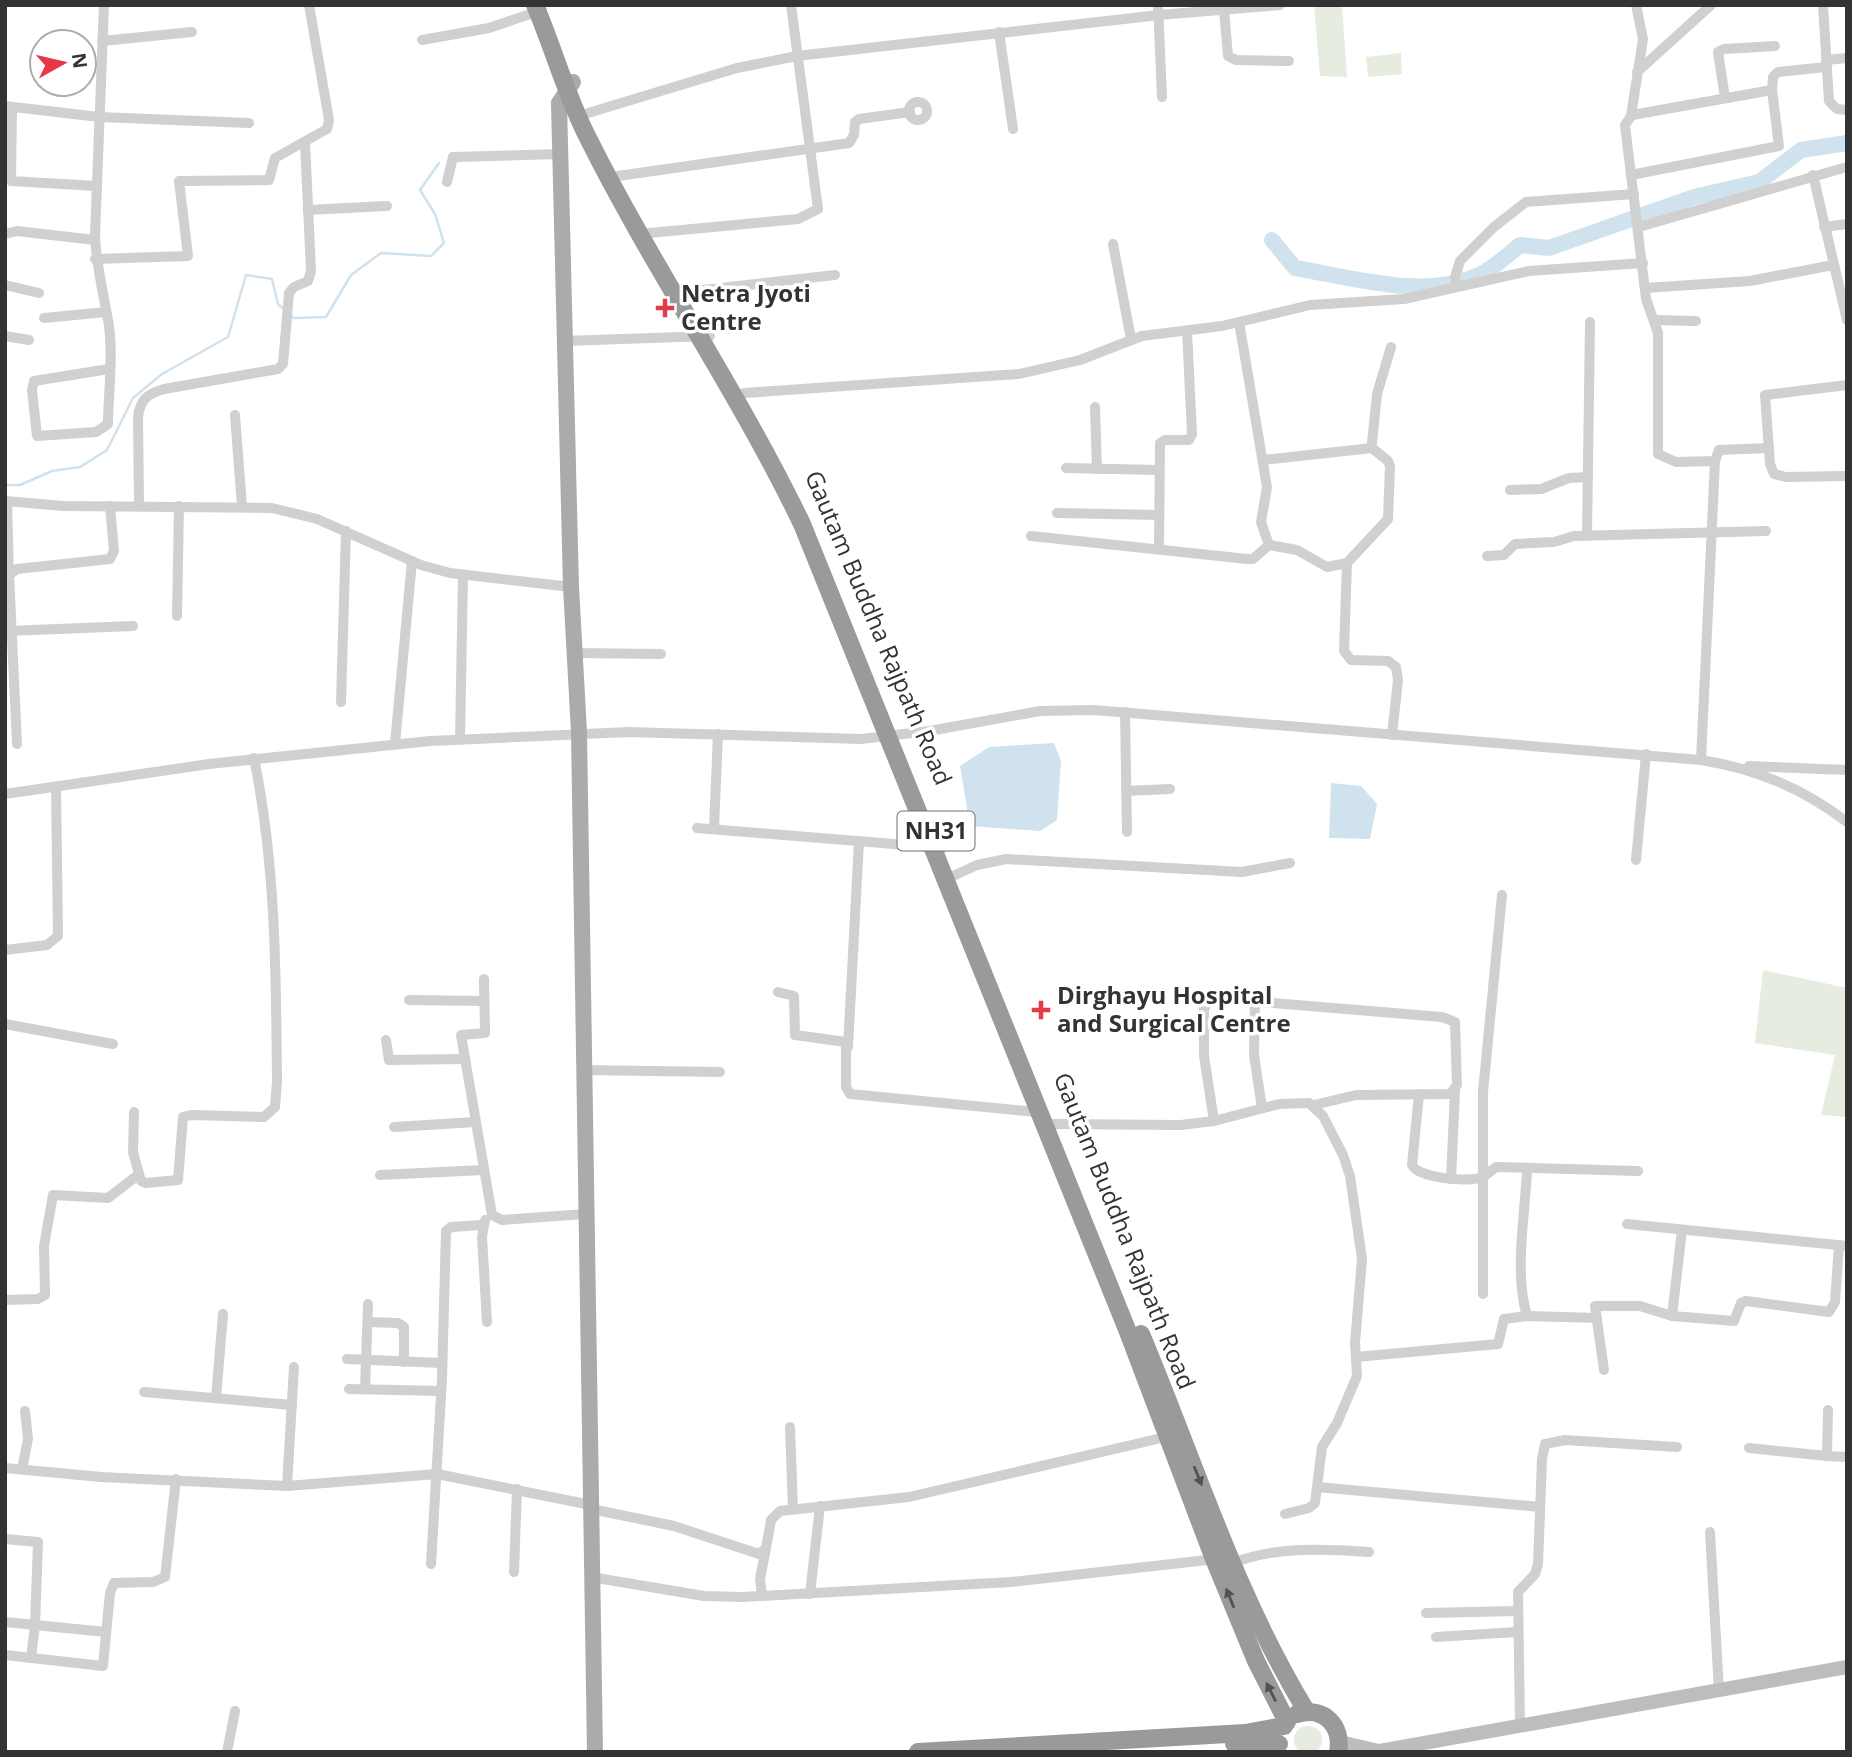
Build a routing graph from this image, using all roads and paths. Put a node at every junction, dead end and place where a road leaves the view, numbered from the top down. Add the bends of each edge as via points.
1 (104, 5) edge
2 (309, 5) edge
3 (791, 5) edge
4 (1280, 5) edge
5 (1636, 5) edge
6 (1711, 5) edge
7 (1823, 5) edge
8 (540, 8) edge
9 (1219, 9) edge
10 (1159, 10) edge
11 (192, 32) dead end
12 (999, 32) junction
13 (422, 40) dead end
14 (102, 41) junction
15 (1775, 46) dead end
16 (797, 56) junction
17 (1847, 58) edge
18 (1289, 61) dead end
19 (1826, 63) junction
20 (1636, 72) junction
21 (569, 87) junction
22 (1772, 90) junction
23 (1162, 97) dead end
24 (1725, 99) junction
25 (8, 107) edge
26 (1847, 110) edge
27 (910, 111) dead end
28 (588, 113) junction
29 (1631, 116) junction
30 (99, 117) junction
31 (249, 123) dead end
32 (1013, 129) dead end
33 (304, 143) junction
34 (808, 150) junction
35 (560, 154) junction
36 (1847, 167) edge
37 (1631, 175) junction
38 (1813, 175) junction
39 (618, 176) junction
40 (447, 182) dead end
41 (97, 186) junction
42 (1634, 194) junction
43 (387, 206) dead end
44 (308, 210) junction
45 (1847, 223) edge
46 (1639, 225) junction
47 (1824, 227) junction
48 (5, 233) edge
49 (649, 233) junction
50 (95, 240) junction
51 (1113, 244) dead end
52 (95, 259) junction
53 (1643, 263) junction
54 (1833, 265) junction
55 (835, 275) dead end
56 (1456, 282) junction
57 (5, 285) edge
58 (1645, 288) junction
59 (686, 292) junction
60 (39, 293) dead end
61 (106, 312) junction
62 (44, 318) dead end
63 (1654, 320) junction
64 (1696, 320) dead end
65 (1847, 320) edge
66 (1239, 322) junction
67 (1590, 322) dead end
68 (1186, 331) junction
69 (5, 336) edge
70 (706, 336) junction
71 (1131, 339) junction
72 (29, 340) dead end
73 (564, 341) junction
74 (1391, 347) dead end
75 (109, 369) junction
76 (1847, 386) edge
77 (744, 393) junction
78 (1095, 407) dead end
79 (234, 415) dead end
80 (1372, 448) junction
81 (1769, 448) junction
82 (1264, 460) junction
83 (1715, 461) junction
84 (1066, 468) dead end
85 (1097, 469) junction
86 (1160, 470) junction
87 (1845, 476) dead end
88 (1588, 477) junction
89 (1510, 490) dead end
90 (6, 501) edge
91 (110, 506) junction
92 (139, 506) junction
93 (179, 506) junction
94 (242, 507) junction
95 (1057, 513) dead end
96 (1159, 515) junction
97 (346, 531) junction
98 (1766, 531) dead end
99 (1712, 532) junction
100 (1587, 535) junction
101 (1031, 536) dead end
102 (1269, 545) junction
103 (1159, 550) junction
104 (1487, 556) dead end
105 (412, 561) junction
106 (1347, 563) junction
107 (9, 575) junction
108 (463, 576) junction
109 (571, 587) junction
110 (177, 616) dead end
111 (133, 626) dead end
112 (8, 631) edge
113 (575, 653) junction
114 (661, 654) dead end
115 (341, 702) dead end
116 (1125, 712) junction
117 (579, 732) junction
118 (718, 734) junction
119 (1392, 735) junction
120 (894, 736) junction
121 (460, 739) junction
122 (17, 744) dead end
123 (394, 744) junction
124 (1646, 754) junction
125 (254, 758) junction
126 (1702, 760) junction
127 (1734, 765) junction
128 (1847, 770) edge
129 (56, 788) junction
130 (1170, 789) dead end
131 (1126, 791) junction
132 (5, 794) edge
133 (1847, 821) edge
134 (697, 828) dead end
135 (714, 829) junction
136 (1126, 832) dead end
137 (859, 841) junction
138 (937, 848) junction
139 (1636, 860) dead end
140 (1290, 863) dead end
141 (953, 876) junction
142 (1503, 895) dead end
143 (5, 950) edge
144 (484, 979) dead end
145 (778, 992) dead end
146 (409, 1000) dead end
147 (484, 1001) junction
148 (1255, 1002) junction
149 (5, 1024) edge
150 (386, 1040) dead end
151 (113, 1044) dead end
152 (848, 1047) junction
153 (465, 1059) junction
154 (583, 1070) junction
155 (720, 1072) dead end
156 (1455, 1091) junction
157 (1419, 1094) junction
158 (1314, 1105) junction
159 (1262, 1108) junction
160 (134, 1112) dead end
161 (1037, 1112) junction
162 (1214, 1121) junction
163 (475, 1122) junction
164 (1054, 1124) junction
165 (394, 1127) dead end
166 (483, 1170) junction
167 (1527, 1170) junction
168 (1638, 1171) dead end
169 (138, 1175) junction
170 (380, 1175) dead end
171 (1482, 1177) junction
172 (1451, 1179) junction
173 (585, 1213) junction
174 (495, 1218) junction
175 (1627, 1224) dead end
176 (482, 1225) junction
177 (1682, 1230) junction
178 (1843, 1245) edge
179 (1483, 1294) dead end
180 (5, 1300) edge
181 (368, 1304) dead end
182 (223, 1314) dead end
183 (1527, 1316) junction
184 (1672, 1316) junction
185 (1597, 1318) junction
186 (368, 1322) junction
187 (487, 1322) dead end
188 (1356, 1357) junction
189 (347, 1359) dead end
190 (367, 1360) junction
191 (404, 1362) junction
192 (442, 1363) junction
193 (294, 1367) dead end
194 (1604, 1370) dead end
195 (349, 1389) dead end
196 (365, 1390) junction
197 (441, 1391) junction
198 (144, 1392) dead end
199 (216, 1398) junction
200 (292, 1405) junction
201 (1828, 1410) dead end
202 (25, 1411) dead end
203 (790, 1427) dead end
204 (1174, 1435) junction
205 (1677, 1447) dead end
206 (1749, 1448) dead end
207 (1826, 1456) junction
208 (1847, 1457) edge
209 (5, 1468) edge
210 (22, 1469) junction
211 (437, 1474) junction
212 (176, 1479) junction
213 (287, 1486) junction
214 (1317, 1487) junction
215 (517, 1489) junction
216 (820, 1506) junction
217 (591, 1507) junction
218 (1540, 1507) junction
219 (793, 1509) junction
220 (1285, 1514) dead end
221 (1710, 1532) dead end
222 (5, 1539) edge
223 (766, 1548) junction
224 (1369, 1552) dead end
225 (1226, 1559) junction
226 (431, 1563) dead end
227 (514, 1572) dead end
228 (591, 1577) junction
229 (810, 1594) junction
230 (762, 1596) junction
231 (1517, 1611) junction
232 (1426, 1613) dead end
233 (5, 1622) edge
234 (35, 1625) junction
235 (106, 1632) junction
236 (1517, 1632) junction
237 (1436, 1637) dead end
238 (5, 1656) edge
239 (31, 1658) junction
240 (1847, 1667) edge
241 (1718, 1692) junction
242 (235, 1711) dead end
243 (1307, 1712) junction
244 (1285, 1724) junction
245 (1520, 1726) junction
246 (1339, 1747) edge
247 (1280, 1748) edge
248 (1377, 1751) edge
249 (228, 1752) edge
250 (595, 1752) edge
251 (918, 1752) edge
252 (1078, 1752) edge

1 - 14 street
2 - 33 street via 329,125
3 - 16 street
4 - 9 street
5 - 20 street via 1643,31
6 - 20 street
7 - 19 street
8 - 13 street via 489,28
8 - 21 highway, Gautam Buddha Rajpath Road / NH31
9 - 10 street
9 - 18 street via 1228,56
10 - 12 street
10 - 23 street
11 - 14 street
12 - 16 street
12 - 32 street
14 - 30 street
15 - 24 street via 1718,52
16 - 28 street via 737,68
16 - 34 street
17 - 19 street
19 - 22 street via 1778,72
19 - 26 street via 1829,101 1837,109
20 - 29 street
21 - 28 highway, Gautam Buddha Rajpath Road / NH31
21 - 35 main road via 559,103
21 - 70 highway, NH31 via 632,220
22 - 24 street
22 - 37 street via 1779,146
24 - 29 street
25 - 30 street
25 - 41 street via 11,181
27 - 34 street via 859,119 849,142
28 - 39 highway, Gautam Buddha Rajpath Road / NH31
29 - 37 street via 1625,125
30 - 31 street
30 - 41 street
33 - 44 street
33 - 52 street via 275,158 269,180 178,181 188,256
34 - 39 street
34 - 49 street via 819,202 813,214
35 - 40 street via 453,157
35 - 73 main road
36 - 38 street
37 - 42 street
38 - 46 street
38 - 47 street
39 - 49 highway, Gautam Buddha Rajpath Road / NH31
41 - 50 street
42 - 46 street
42 - 56 street via 1527,202 1460,261
43 - 44 street
44 - 92 street via 311,275 291,289 281,367 164,389 143,400 138,417
45 - 47 street
46 - 53 street
47 - 54 street
48 - 50 street
49 - 59 highway, Gautam Buddha Rajpath Road / NH31
50 - 52 street
51 - 71 street
52 - 61 street
53 - 56 street via 1529,271
53 - 58 street
54 - 58 street via 1750,281
54 - 65 street
55 - 59 street
56 - 66 street via 1404,299 1310,305
57 - 60 street
58 - 63 street
59 - 70 highway, Gautam Buddha Rajpath Road / NH31
61 - 62 street
61 - 75 street
63 - 64 street
63 - 83 street via 1658,454 1676,462
66 - 68 street
66 - 82 street
67 - 88 street
68 - 71 street
68 - 86 street via 1192,435 1189,440 1161,441
69 - 72 street
70 - 73 street
70 - 77 highway, Gautam Buddha Rajpath Road / NH31
70 - 120 highway, NH31 via 802,524
71 - 77 street via 1080,360 1019,374
73 - 109 main road
74 - 80 street via 1377,394
75 - 75 street via 105,428 37,436 34,380
76 - 81 street via 1765,394
77 - 120 highway, Gautam Buddha Rajpath Road / NH31 via 800,499
78 - 85 street
79 - 94 street
80 - 82 street
80 - 106 street via 1390,466 1388,519
81 - 83 street via 1719,450
81 - 87 street via 1772,471 1779,477
82 - 102 street via 1267,487 1261,522
83 - 99 street
84 - 85 street
85 - 86 street
86 - 96 street
88 - 89 street via 1569,478 1541,489
88 - 100 street
90 - 91 street
90 - 107 street
91 - 92 street
91 - 107 street via 114,551 110,559 18,569
92 - 93 street
93 - 94 street
93 - 110 street
94 - 97 street via 294,512
95 - 96 street
96 - 103 street
97 - 105 street
97 - 115 street
98 - 99 street
99 - 100 street
99 - 126 street
100 - 104 street via 1515,544 1504,555
101 - 103 street
102 - 103 street via 1253,559
102 - 106 street via 1297,551 1327,568
105 - 108 street
105 - 123 street
106 - 119 street via 1344,651 1351,660 1388,661 1396,667
107 - 112 street
108 - 109 street
108 - 121 street
109 - 113 main road
111 - 112 street
112 - 122 street
113 - 114 street
113 - 117 main road
116 - 119 street
116 - 120 street via 1040,711
116 - 131 street
117 - 118 street
117 - 121 street
117 - 154 main road
118 - 120 street
118 - 135 street
119 - 124 street
120 - 138 highway, Gautam Buddha Rajpath Road / NH31
121 - 123 street
123 - 125 street
124 - 126 street
124 - 139 street
125 - 129 street
125 - 169 street via 269,851 275,935 275,1107 264,1117 187,1115 181,1121 178,1180 146,1183
126 - 127 street
127 - 128 street
127 - 133 street via 1803,792
129 - 132 street
129 - 143 street via 58,936 47,945
130 - 131 street
131 - 136 street
134 - 135 street
135 - 137 street
137 - 138 street
137 - 152 street
138 - 141 highway, Gautam Buddha Rajpath Road / NH31
138 - 161 highway, NH31
140 - 141 street via 1242,872 1006,859
141 - 164 highway, Gautam Buddha Rajpath Road / NH31
142 - 171 street via 1483,1091
144 - 147 street
145 - 152 street via 794,996 795,1035 842,1040
146 - 147 street
147 - 153 street via 485,1033 461,1035
148 - 156 street via 1451,1018 1457,1027
148 - 159 street via 1254,1055
148 - 162 street via 1217,999 1204,1008 1204,1056
149 - 151 street
150 - 153 street via 389,1060
152 - 161 street via 846,1087 850,1094
153 - 163 street
154 - 155 street
154 - 173 main road
156 - 157 street
156 - 172 street
157 - 158 street via 1356,1095
157 - 172 street via 1412,1168
158 - 159 street via 1303,1102
158 - 188 street via 1343,1155 1358,1223 1363,1259
159 - 162 street
160 - 169 street via 133,1152
161 - 204 highway, NH31
162 - 164 street
163 - 165 street
163 - 166 street
164 - 204 highway, Gautam Buddha Rajpath Road / NH31
166 - 170 street
166 - 174 street
167 - 168 street
167 - 171 street via 1496,1167
167 - 183 street via 1520,1270
169 - 180 street via 108,1198 52,1195 44,1246 45,1295
171 - 172 street
171 - 179 street
173 - 174 street
173 - 217 main road
174 - 176 street
175 - 177 street
176 - 187 street
176 - 192 street via 446,1231
177 - 178 street
177 - 184 street
178 - 184 street via 1835,1302 1829,1312 1746,1301 1734,1321
181 - 186 street
182 - 199 street
183 - 185 street
183 - 188 street via 1504,1319 1498,1345
184 - 185 street via 1640,1306 1595,1306
185 - 194 street
186 - 190 street
186 - 191 street via 404,1327
188 - 214 street via 1355,1382 1322,1447
189 - 190 street
190 - 191 street
190 - 196 street
191 - 192 street
192 - 197 street
193 - 200 street
195 - 196 street
196 - 197 street
197 - 211 street
198 - 199 street
199 - 200 street
200 - 213 street
201 - 207 street
202 - 210 street via 28,1439
203 - 219 street
204 - 216 street via 909,1497
204 - 225 highway, Gautam Buddha Rajpath Road / NH31
205 - 218 street via 1550,1441 1542,1451
206 - 207 street
207 - 208 street
209 - 210 street
210 - 212 street
211 - 213 street
211 - 215 street
211 - 226 street
212 - 213 street
212 - 235 street via 166,1577 114,1583
214 - 218 street
214 - 220 street via 1312,1506
215 - 217 street
215 - 227 street
216 - 219 street
216 - 229 street
217 - 223 street via 674,1526 754,1553
217 - 228 main road
218 - 231 street via 1538,1564 1518,1592
219 - 223 street via 774,1514
221 - 241 street
222 - 234 street via 38,1542
223 - 230 street
224 - 225 street via 1269,1552
225 - 229 street via 1011,1581
225 - 243 highway, Gautam Buddha Rajpath Road / NH31
244 -> 225 highway, NH31 via 1256,1661
228 - 230 street via 704,1596
228 - 250 main road
229 - 230 street
231 - 232 street
231 - 236 street
233 - 234 street
234 - 235 street
234 - 239 street
235 - 239 street via 103,1666
236 - 237 street
236 - 245 street
238 - 239 street
240 - 241 street
241 - 245 street
242 - 249 street
243 - 244 highway
243 - 246 highway, NH31 via 1328,1718 1338,1732
244 - 247 highway
244 - 251 highway via 1245,1734
245 - 248 street
246 - 248 street
247 - 252 highway via 1140,1746

